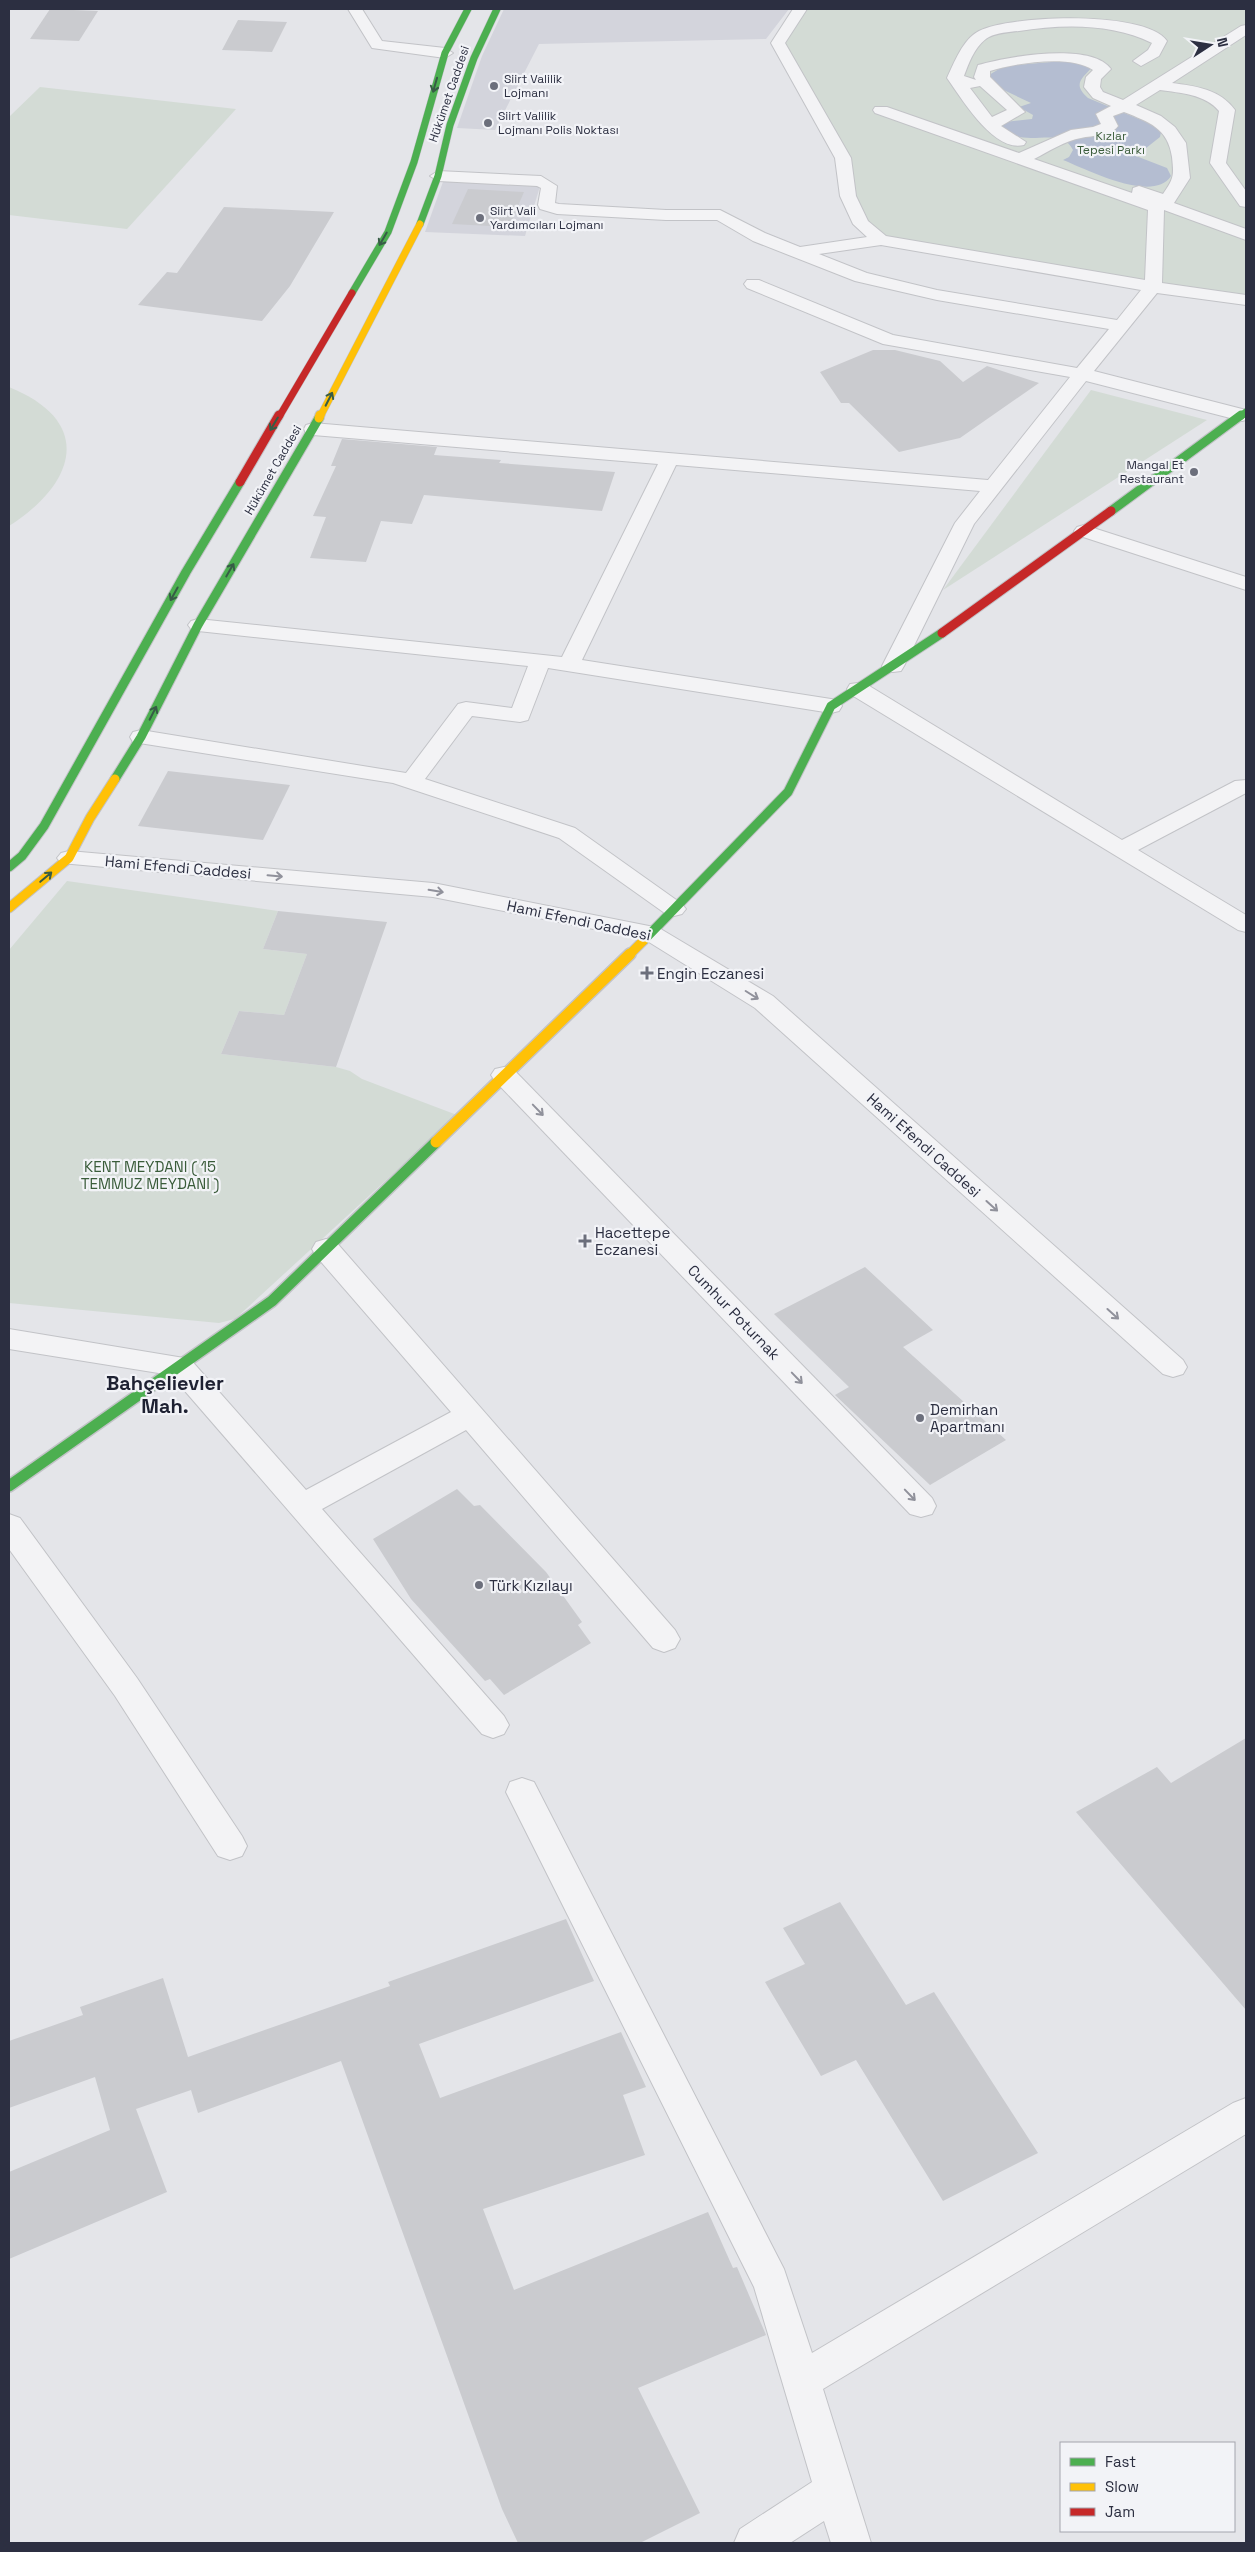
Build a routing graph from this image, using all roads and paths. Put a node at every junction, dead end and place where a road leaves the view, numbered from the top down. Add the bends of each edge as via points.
1 (354, 9) edge
2 (468, 9) edge
3 (497, 9) edge
4 (800, 9) edge
5 (1246, 29) edge
6 (445, 53) junction
7 (1206, 54) junction
8 (1141, 61) junction
9 (1100, 65) junction
10 (956, 78) junction
11 (1158, 85) junction
12 (990, 90) junction
13 (1124, 106) junction
14 (881, 110) dead end
15 (992, 128) junction
16 (1018, 142) junction
17 (1056, 142) junction
18 (999, 151) junction
19 (1020, 159) junction
20 (1051, 165) junction
21 (438, 176) junction
22 (1246, 202) edge
23 (1162, 204) junction
24 (1246, 235) edge
25 (881, 240) junction
26 (800, 252) junction
27 (753, 284) dead end
28 (1154, 287) junction
29 (1246, 300) edge
30 (1122, 326) junction
31 (1082, 374) junction
32 (1245, 414) edge
33 (314, 429) junction
34 (670, 458) junction
35 (993, 486) junction
36 (1084, 531) junction
37 (1246, 584) edge
38 (198, 625) junction
39 (540, 661) junction
40 (569, 664) junction
41 (893, 666) junction
42 (858, 689) junction
43 (831, 706) junction
44 (141, 737) junction
45 (411, 782) junction
46 (1243, 786) dead end
47 (1122, 849) junction
48 (69, 858) junction
49 (9, 867) edge
50 (9, 908) edge
51 (674, 909) junction
52 (1246, 925) edge
53 (651, 933) junction
54 (504, 1075) junction
55 (326, 1249) junction
56 (9, 1339) edge
57 (180, 1366) junction
58 (1173, 1367) dead end
59 (470, 1415) junction
60 (9, 1486) edge
61 (302, 1506) junction
62 (921, 1506) dead end
63 (9, 1526) edge
64 (664, 1639) dead end
65 (494, 1725) dead end
66 (522, 1792) dead end
67 (230, 1846) dead end
68 (1246, 2115) edge
69 (801, 2382) junction
70 (834, 2491) junction
71 (754, 2543) edge
72 (851, 2543) edge

1 - 6 street via 377,46
2 - 6 main road
3 - 21 main road, Hükümet Caddesi via 474,58 456,108
4 - 25 street via 778,43 843,158 848,196 861,224
5 - 7 street
6 -> 49 main road via 414,162 388,232 186,572 44,826 22,856
7 - 8 street
7 - 11 street
8 - 9 street
8 - 10 street via 1154,53 1160,41 1148,34 1100,24 1037,23 1008,27 981,36 963,60
9 - 12 street via 1051,58 995,64 983,68 982,76
9 - 13 street via 1103,69 1094,77 1092,87 1098,95
10 - 12 street
10 - 15 street
11 - 13 street
11 - 22 street via 1203,94 1222,102 1228,110 1218,163
12 - 15 street via 1017,112 997,120
13 - 17 street via 1104,114 1110,126 1105,130 1077,133
13 - 23 street via 1155,119 1178,143 1182,178
14 - 18 street
15 - 16 street
16 - 17 street via 1034,139
16 - 18 street
17 - 19 street
17 - 20 street via 1067,151
18 - 19 street
19 - 20 street
20 - 23 street
21 - 26 street via 542,181 549,186 546,205 557,209 720,215 759,237
33 -> 21 main road, Hükümet Caddesi via 416,233
23 - 24 street
23 - 28 street
25 - 26 street
25 - 28 street
26 - 30 street via 861,277 937,295
27 - 31 street via 889,340
28 - 29 street
28 - 30 street
30 - 31 street
31 - 32 street
31 - 35 street
32 - 36 main road
33 - 34 street
38 -> 33 main road, Hükümet Caddesi
34 - 35 street
34 - 40 street
35 - 41 street via 965,523
36 - 37 street
36 - 41 main road via 977,610
38 - 39 street
44 -> 38 main road, Hükümet Caddesi
39 - 40 street
39 - 45 street via 520,715 466,709
40 - 43 street
41 - 42 main road
42 - 43 main road
42 - 47 street
43 - 51 main road via 788,792
44 - 45 street via 397,777
44 - 48 main road, Hükümet Caddesi
45 - 51 street via 566,833
46 - 47 street
47 - 52 street
50 -> 48 main road, Hükümet Caddesi
48 -> 53 street, Hami Efendi Caddesi via 433,890
51 - 53 main road
53 - 54 main road
53 -> 58 street, Hami Efendi Caddesi via 764,1002
54 - 55 main road
54 -> 62 street, Cumhur Poturnak
55 - 57 main road via 272,1302
55 - 59 street
56 - 57 street
57 - 60 main road
57 - 61 street
59 - 61 street
59 - 64 street
61 - 65 street
63 - 67 street via 126,1687
66 - 69 street via 771,2282
68 - 69 street
69 - 70 street
70 - 71 street
70 - 72 street

